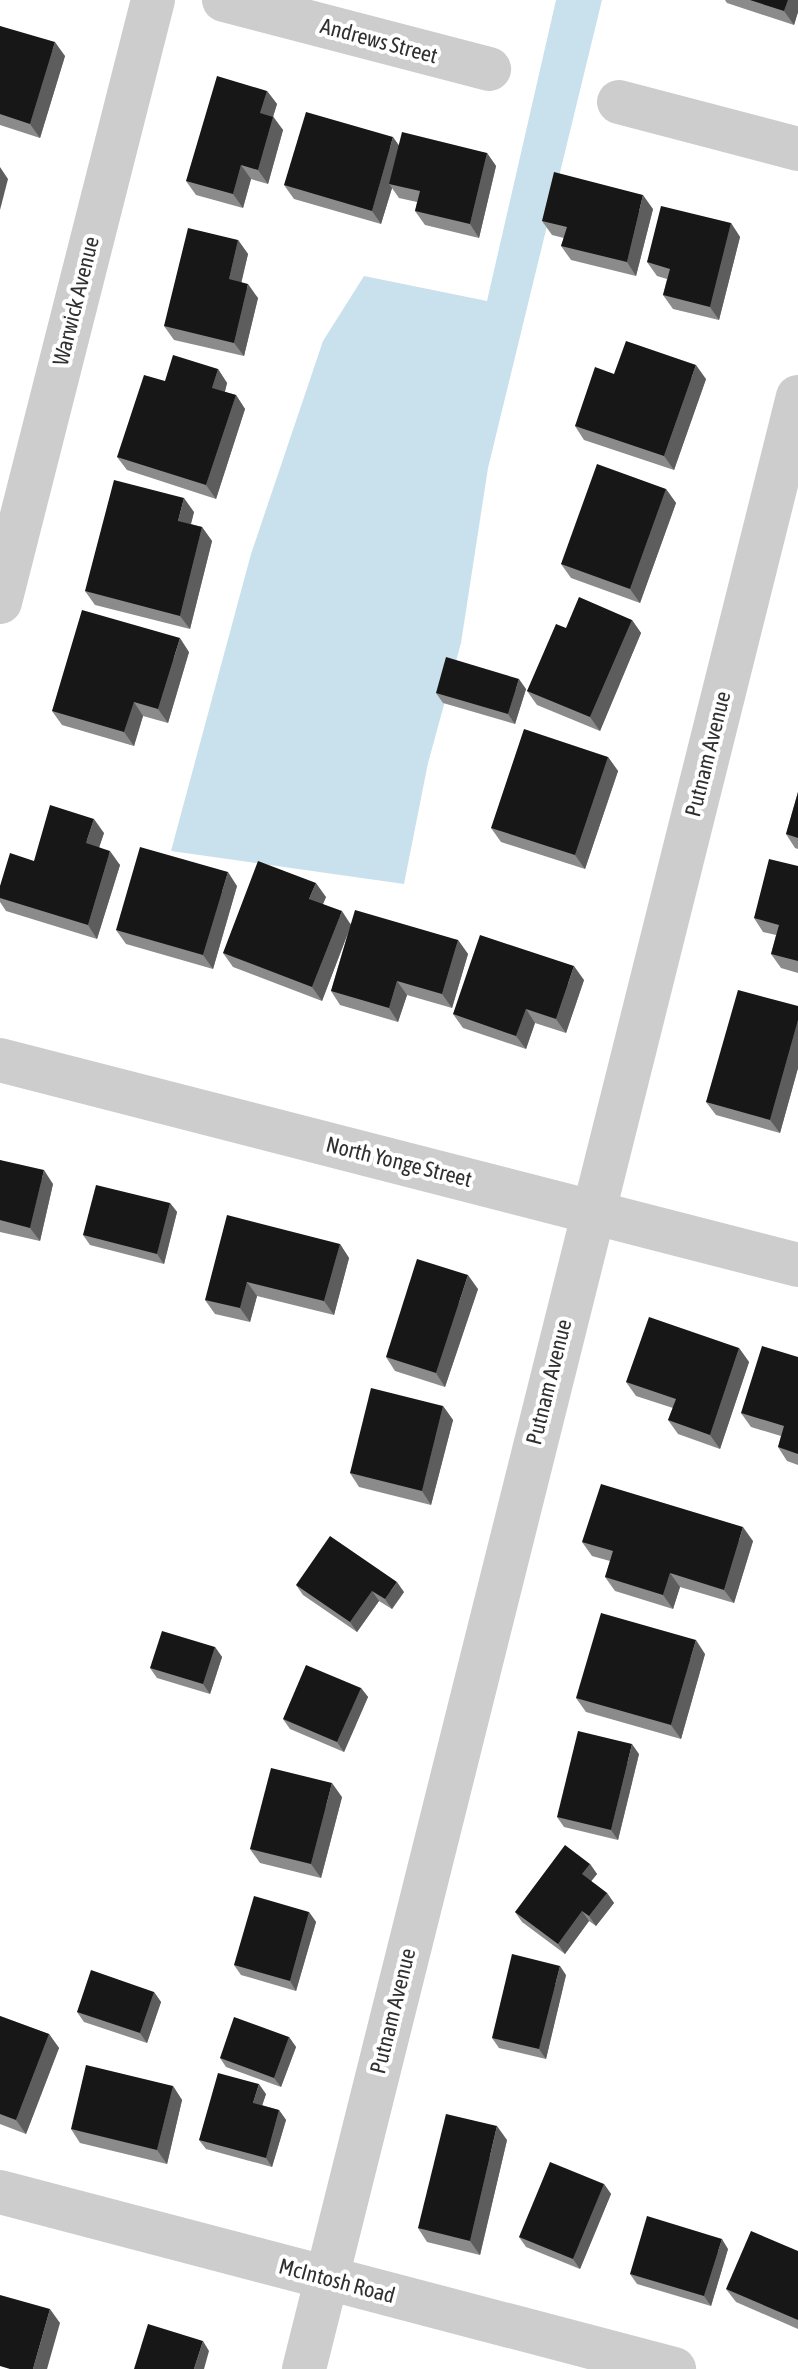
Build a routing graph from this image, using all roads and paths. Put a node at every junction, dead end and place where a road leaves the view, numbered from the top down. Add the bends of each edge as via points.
1 (153, 0) edge
2 (224, 0) edge
3 (489, 69) dead end
4 (619, 102) dead end
5 (798, 149) edge
6 (798, 397) edge
7 (0, 602) edge
8 (0, 1060) edge
9 (592, 1212) junction
10 (798, 1265) edge
11 (0, 2192) edge
12 (327, 2278) junction
13 (304, 2369) edge
14 (674, 2369) edge

1 - 7 street, Warwick Avenue
2 - 3 street, Andrews Street
4 - 5 street
6 - 9 street, Putnam Avenue
8 - 9 street, North Yonge Street
9 - 10 street, North Yonge Street
9 - 12 street, Putnam Avenue
11 - 12 street, McIntosh Road
12 - 13 street, Putnam Avenue
12 - 14 street, McIntosh Road

